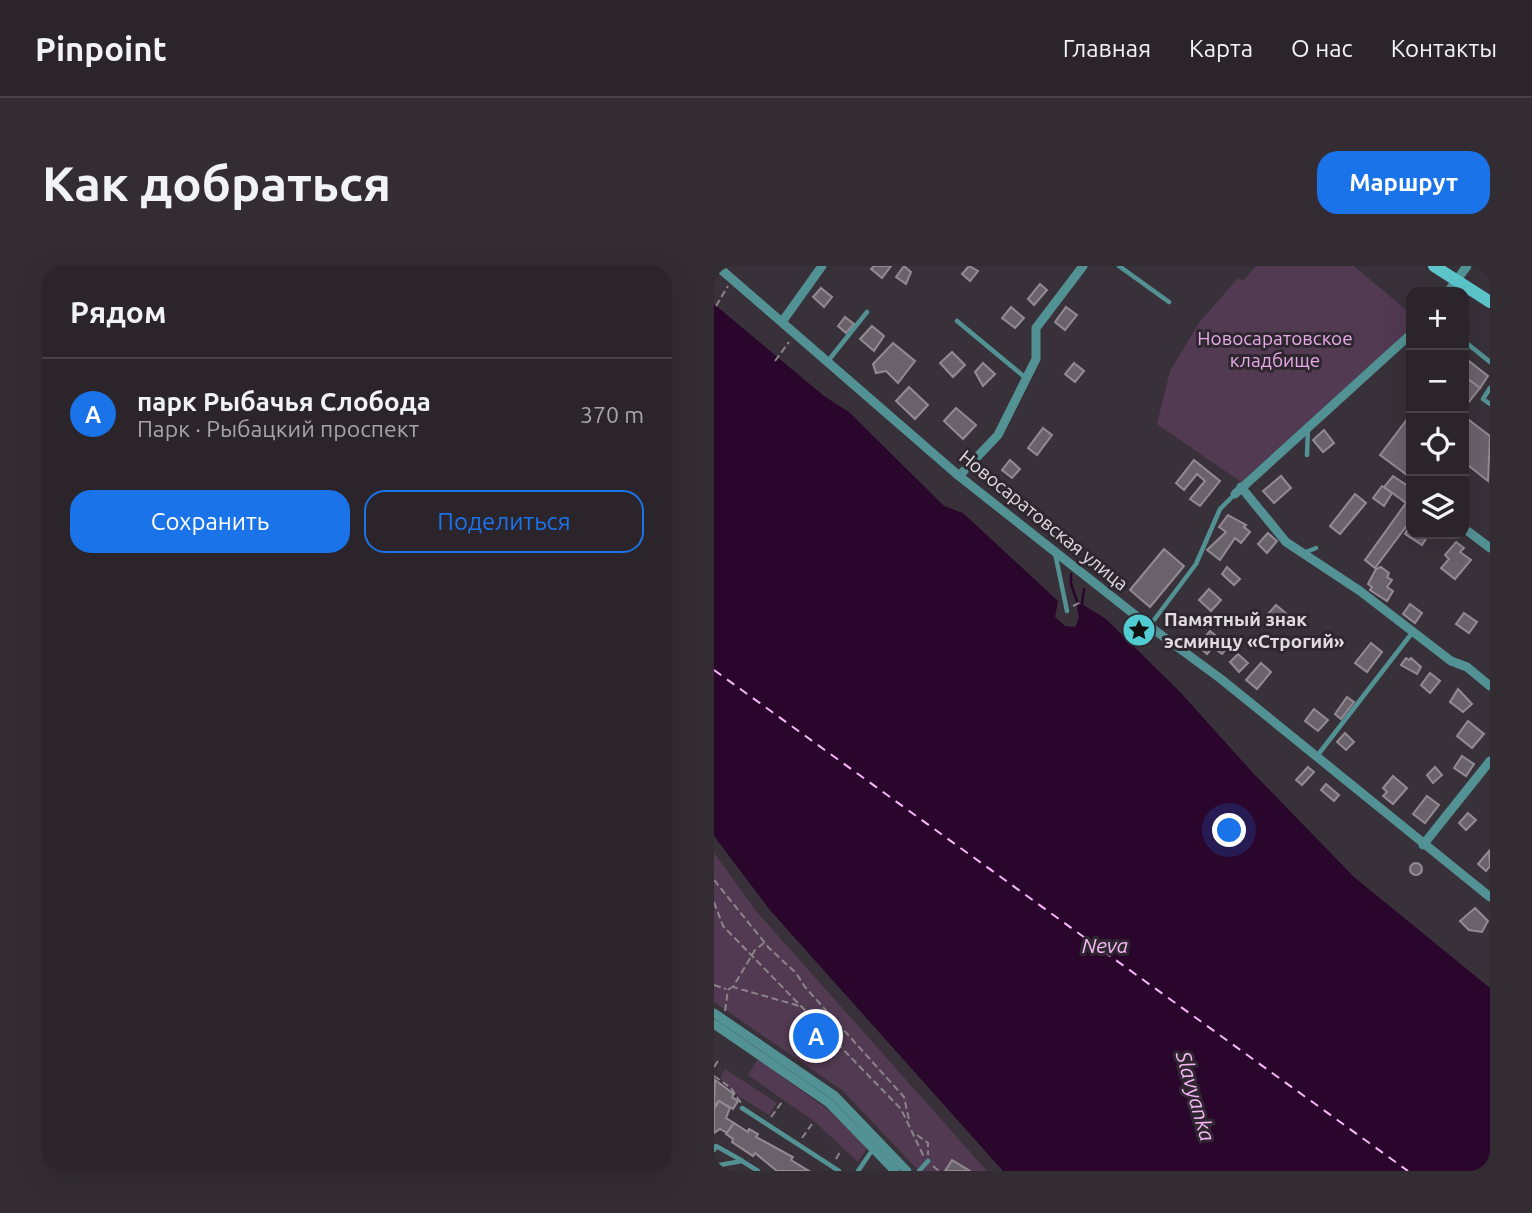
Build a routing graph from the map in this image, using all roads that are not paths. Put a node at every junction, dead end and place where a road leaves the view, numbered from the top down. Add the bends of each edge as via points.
1 (717, 266) edge
2 (822, 266) edge
3 (1083, 266) edge
4 (1119, 266) edge
5 (1434, 266) edge
6 (1467, 266) edge
7 (1454, 279) junction
8 (1450, 287) edge
9 (1168, 302) dead end
10 (1490, 302) edge
11 (867, 312) dead end
12 (957, 321) dead end
13 (782, 322) junction
14 (1406, 339) edge
15 (1469, 345) edge
16 (828, 361) junction
17 (1490, 362) edge
18 (1028, 380) junction
19 (1490, 388) edge
20 (1490, 404) edge
21 (1308, 428) junction
22 (1307, 455) dead end
23 (959, 476) junction
24 (1238, 491) junction
25 (1469, 532) dead end
26 (1316, 548) dead end
27 (1490, 548) edge
28 (1054, 549) junction
29 (1306, 552) junction
30 (1067, 611) dead end
31 (1154, 620) dead end
32 (1413, 633) junction
33 (1490, 686) edge
34 (1316, 757) junction
35 (1490, 761) edge
36 (1423, 845) junction
37 (1490, 897) edge
38 (714, 1013) edge
39 (714, 1024) edge
40 (742, 1108) road end
41 (878, 1144) junction
42 (714, 1150) edge
43 (927, 1160) road end
44 (742, 1161) junction
45 (714, 1166) edge
46 (758, 1171) edge
47 (839, 1171) edge
48 (858, 1171) edge
49 (895, 1171) edge
50 (907, 1171) edge
51 (919, 1171) edge

1 - 13 street, Новосаратовская улица
2 - 13 street
3 - 18 street via 1036,328 1036,359
4 - 9 lane
5 - 7 main road
6 - 7 street
7 - 8 street
7 - 10 main road
11 - 16 lane
12 - 18 lane
13 - 16 street, Новосаратовская улица
14 - 21 street
15 - 17 lane
16 - 23 street, Новосаратовская улица
18 - 23 street via 998,435
19 - 20 lane via 1483,399
21 - 22 lane
21 - 24 street
23 - 28 street, Новосаратовская улица
24 - 29 street via 1286,542
24 - 31 lane via 1220,509 1196,564
25 - 27 street
26 - 29 lane
28 - 30 lane
28 - 34 street, Новосаратовская улица
29 - 32 street
32 - 33 street
32 - 34 lane
34 - 36 street, Новосаратовская улица
35 - 36 street
36 - 37 street, Новосаратовская улица
38 - 41 street via 835,1096
39 - 41 street via 829,1103
40 - 47 lane
41 - 48 lane
41 - 49 street
41 - 50 street
42 - 44 lane via 716,1146
43 - 51 lane
44 - 45 lane
44 - 46 lane

